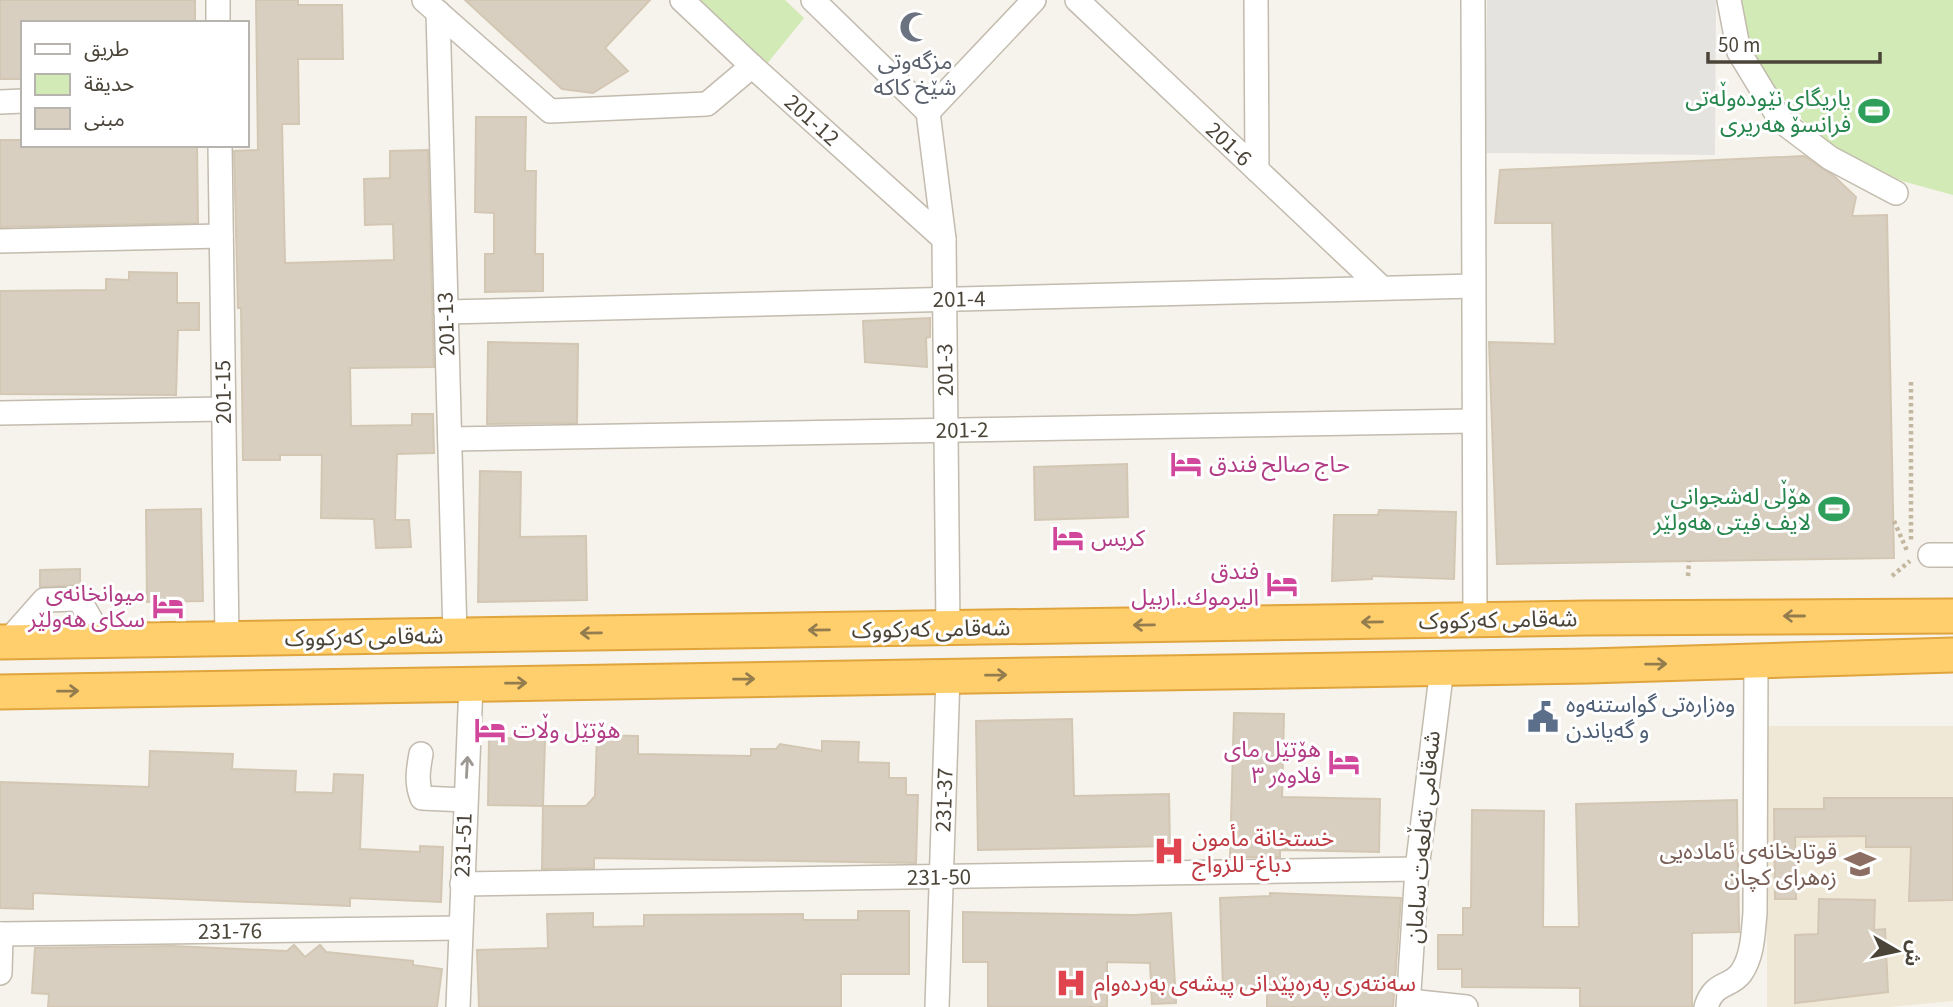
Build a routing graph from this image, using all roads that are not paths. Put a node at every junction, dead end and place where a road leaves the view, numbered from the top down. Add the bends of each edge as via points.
1 (218, 0) edge
2 (682, 0) edge
3 (813, 0) edge
4 (1034, 0) edge
5 (1077, 0) edge
6 (1256, 0) edge
7 (1473, 0) edge
8 (1729, 0) edge
9 (431, 6) edge
10 (218, 21) edge
11 (752, 66) junction
12 (0, 102) edge
13 (21, 102) edge
14 (928, 112) junction
15 (220, 147) edge
16 (1257, 170) junction
17 (1896, 193) dead end
18 (221, 236) junction
19 (944, 239) junction
20 (0, 241) edge
21 (1473, 286) junction
22 (1382, 288) junction
23 (944, 300) junction
24 (446, 312) junction
25 (223, 409) junction
26 (0, 413) edge
27 (1473, 421) junction
28 (946, 430) junction
29 (450, 439) junction
30 (1953, 555) edge
31 (1920, 558) road end
32 (1953, 605) edge
33 (1863, 616) junction
34 (1953, 616) edge
35 (1475, 620) junction
36 (948, 628) junction
37 (455, 635) junction
38 (396, 637) junction
39 (312, 638) junction
40 (227, 639) junction
41 (3, 642) edge
42 (1953, 655) edge
43 (1857, 659) junction
44 (1756, 662) junction
45 (1953, 667) edge
46 (1441, 668) junction
47 (948, 676) junction
48 (471, 684) junction
49 (402, 685) junction
50 (313, 687) junction
51 (0, 692) edge
52 (421, 754) dead end
53 (465, 800) junction
54 (1417, 869) junction
55 (941, 877) junction
56 (462, 884) junction
57 (460, 928) junction
58 (1, 934) edge
59 (0, 973) edge
60 (1409, 1004) edge
61 (458, 1007) edge
62 (937, 1007) edge
63 (1466, 1007) edge
64 (1706, 1007) edge

1 - 10 street
2 - 11 street, 201-12
3 - 14 street
4 - 14 street
5 - 16 street, 201-6
6 - 16 street
7 - 21 street
8 - 17 street via 1739,52 1781,121 1830,158
9 - 11 street via 550,111 706,104
9 - 24 street, 201-13
11 - 19 street, 201-12
12 - 13 street
14 - 19 street, 201-3
15 - 18 street, 201-15
16 - 22 street, 201-6
18 - 20 street
18 - 25 street, 201-15
19 - 23 street, 201-3
21 - 22 street, 201-4
21 - 27 street
22 - 23 street, 201-4
23 - 24 street, 201-4
23 - 28 street, 201-3
24 - 29 street, 201-13
25 - 26 street
25 - 40 street, 201-15
27 - 28 street, 201-2
27 - 35 street
28 - 29 street, 201-2
28 - 36 street, 201-3
29 - 37 street, 201-13
30 - 31 street
32 - 33 highway, شەقامی کەرکووک
33 - 34 highway, شەقامی کەرکووک
33 -> 35 highway, شەقامی کەرکووک
35 -> 36 highway, شەقامی کەرکووک
36 -> 37 highway, شەقامی کەرکووک
37 - 38 highway, شەقامی کەرکووک
38 - 39 highway, شەقامی کەرکووک
38 - 49 highway via 377,647 373,661 384,680
39 - 40 highway, شەقامی کەرکووک
39 - 50 highway via 330,645 338,666 331,679
40 - 41 highway, شەقامی کەرکووک
42 - 43 highway, شەقامی کەرکووک
43 - 44 highway, شەقامی کەرکووک
43 - 45 highway, شەقامی کەرکووک
46 -> 44 highway, شەقامی کەرکووک
44 - 64 street via 1751,952 1740,975 1715,989
47 -> 46 highway, شەقامی کەرکووک
46 - 54 street, شەقامی تەڵعەت سامان
48 -> 47 highway, شەقامی کەرکووک
47 - 55 street, 231-37
48 - 49 highway, شەقامی کەرکووک
53 -> 48 street, 231-51
49 - 50 highway, شەقامی کەرکووک
51 -> 50 highway, شەقامی کەرکووک
52 - 53 street via 422,798
53 - 56 street, 231-51
54 - 55 street, 231-50
54 - 60 street, شەقامی تەڵعەت سامان
55 - 56 street, 231-50
55 - 62 street, 231-37
56 - 57 street, 231-51
57 - 58 street, 231-76
57 - 61 street, 231-51
58 - 59 street
60 - 63 street

